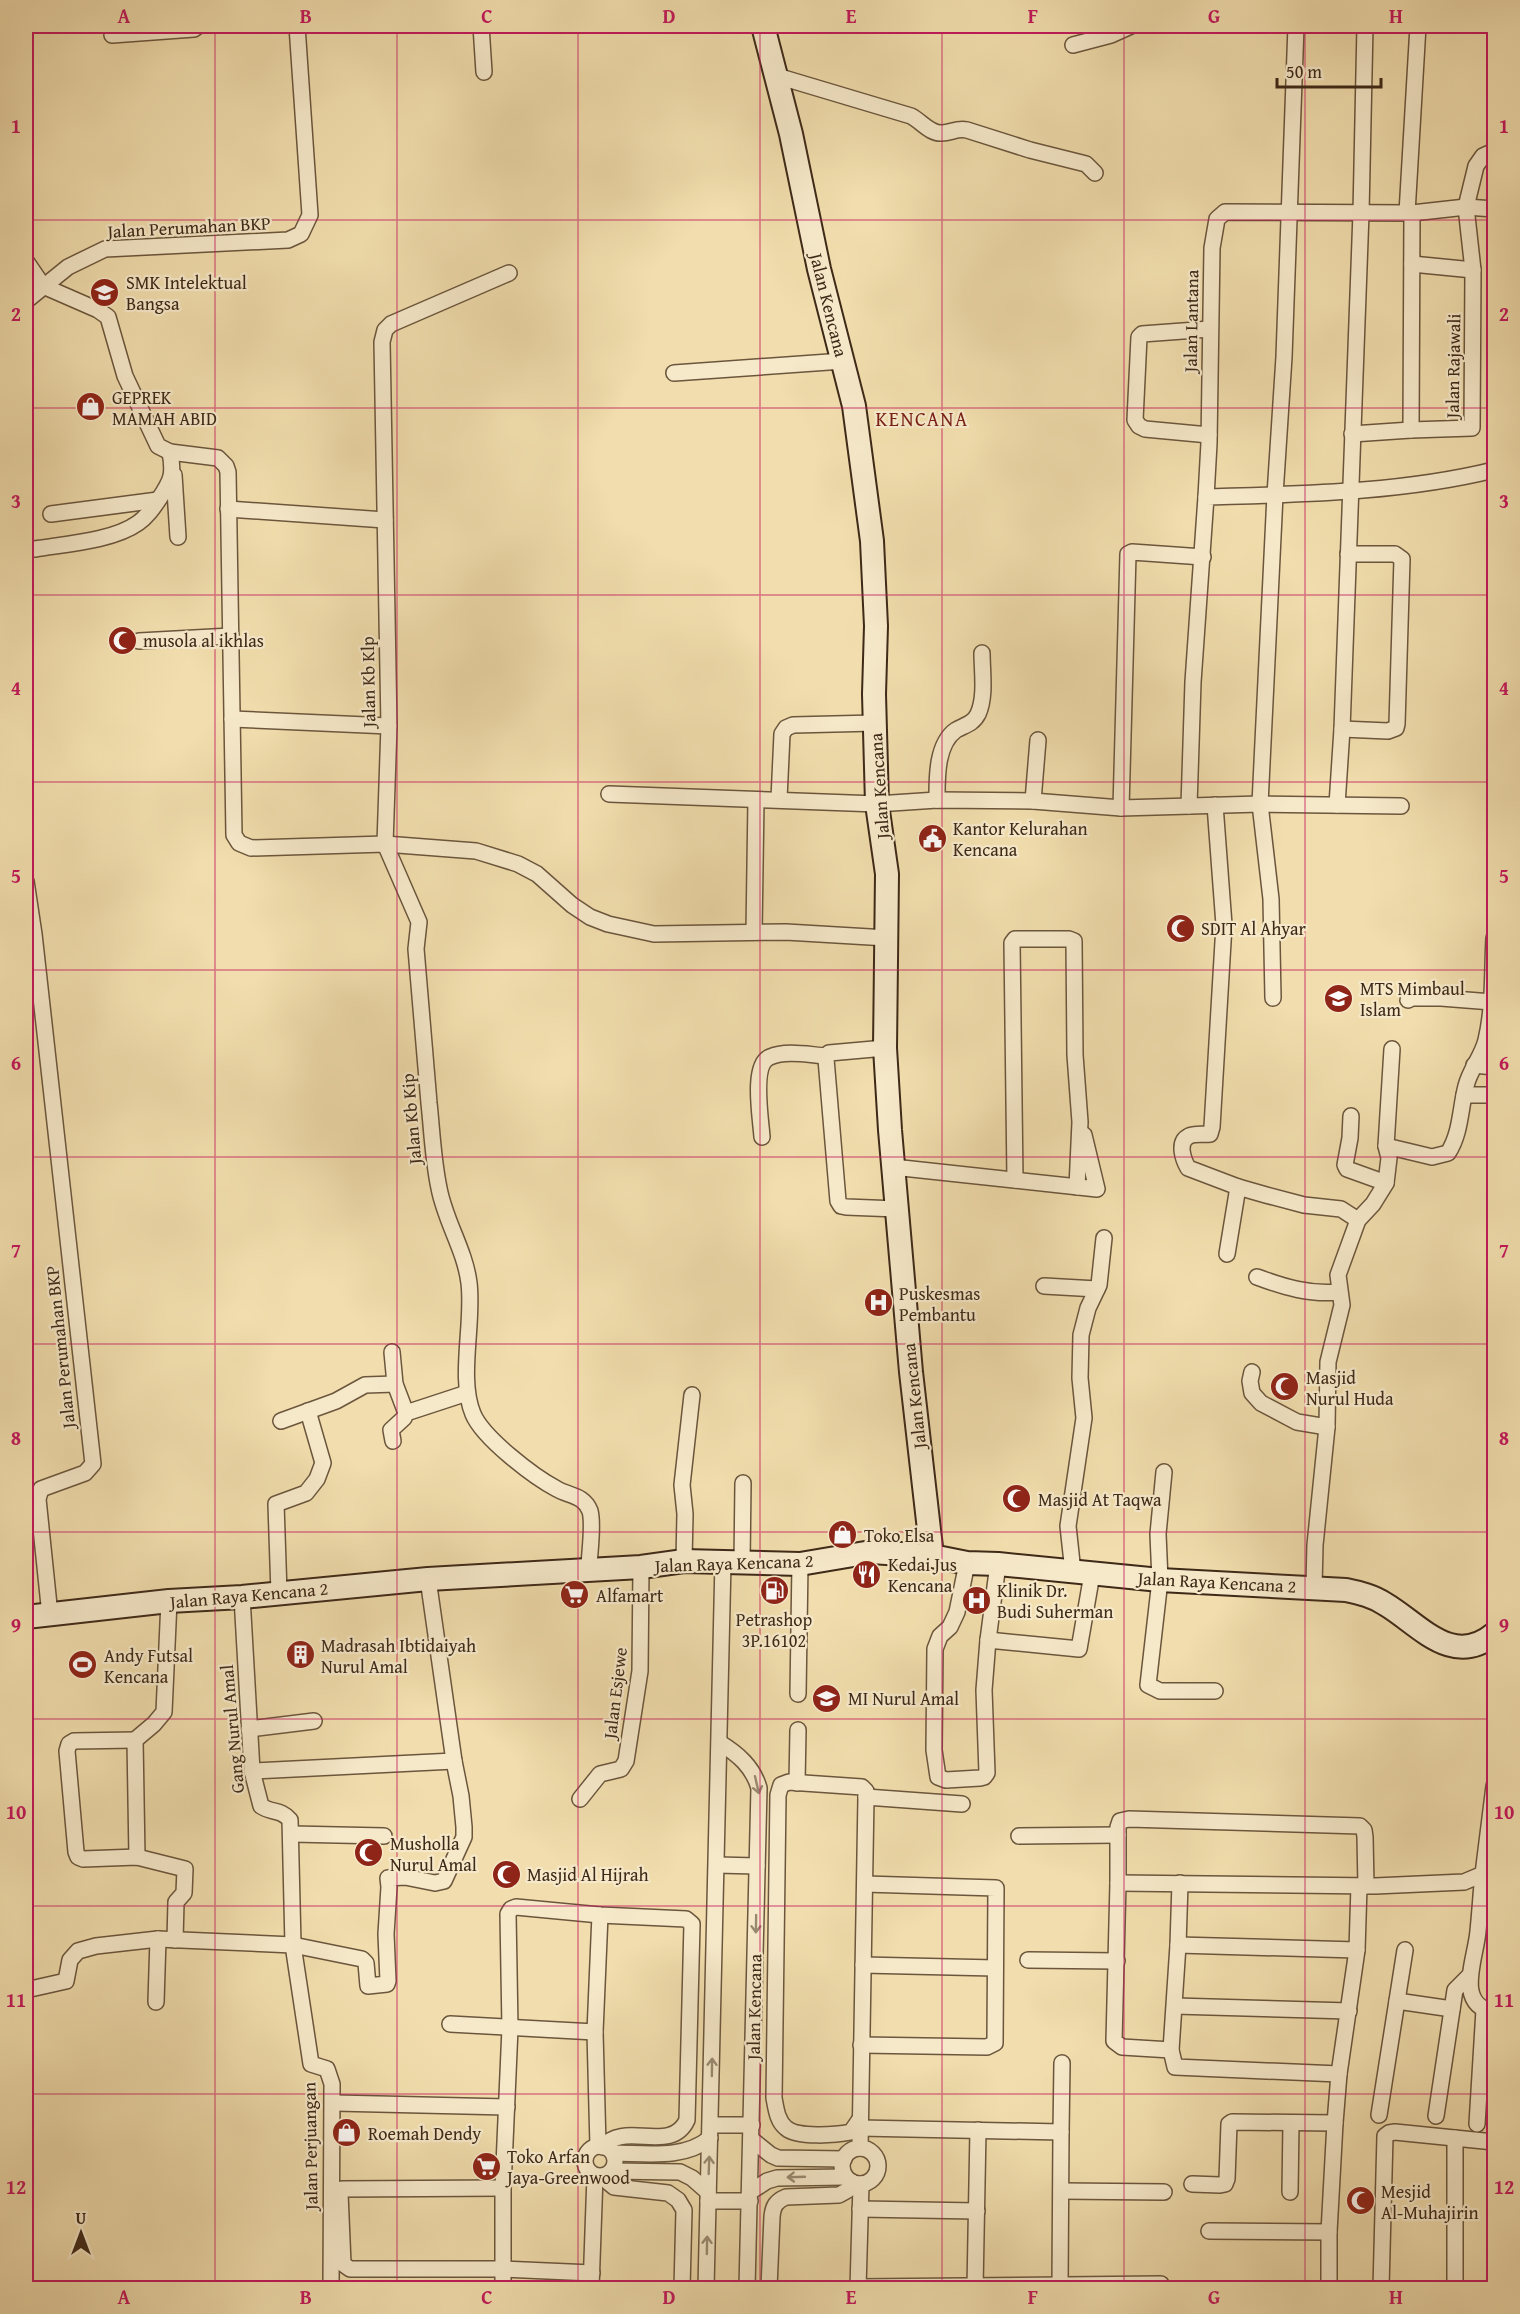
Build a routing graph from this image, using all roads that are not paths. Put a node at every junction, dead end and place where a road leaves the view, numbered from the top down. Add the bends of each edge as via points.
1 (198, 26) edge
2 (297, 26) edge
3 (481, 26) edge
4 (763, 26) edge
5 (1131, 26) edge
6 (1296, 26) edge
7 (1365, 26) edge
8 (1418, 26) edge
9 (112, 35) dead end
10 (1073, 45) dead end
11 (484, 72) dead end
12 (777, 76) junction
13 (1494, 151) edge
14 (1095, 172) dead end
15 (1466, 207) junction
16 (1494, 209) edge
17 (1288, 213) junction
18 (1361, 213) junction
19 (1410, 213) junction
20 (26, 261) edge
21 (1412, 264) junction
22 (1473, 270) junction
23 (509, 273) dead end
24 (43, 286) junction
25 (26, 301) edge
26 (1210, 329) junction
27 (843, 361) junction
28 (674, 373) dead end
29 (1411, 430) junction
30 (1352, 434) junction
31 (1209, 435) junction
32 (170, 452) junction
33 (174, 470) junction
34 (1494, 470) edge
35 (1351, 490) junction
36 (1275, 495) junction
37 (1206, 497) junction
38 (158, 501) junction
39 (228, 509) junction
40 (51, 514) dead end
41 (385, 520) junction
42 (178, 537) dead end
43 (35, 549) dead end
44 (1348, 554) junction
45 (1203, 556) junction
46 (231, 636) junction
47 (140, 641) dead end
48 (982, 653) dead end
49 (232, 719) junction
50 (875, 723) junction
51 (389, 726) junction
52 (1342, 729) junction
53 (1038, 740) dead end
54 (609, 794) dead end
55 (779, 799) junction
56 (756, 800) junction
57 (937, 800) junction
58 (1033, 801) junction
59 (877, 804) junction
60 (1260, 804) junction
61 (1337, 805) junction
62 (1189, 806) junction
63 (1215, 806) junction
64 (1401, 806) dead end
65 (1121, 808) junction
66 (385, 844) junction
67 (26, 881) edge
68 (754, 932) junction
69 (887, 938) junction
70 (1494, 938) edge
71 (1273, 998) dead end
72 (1408, 1000) dead end
73 (1492, 1012) edge
74 (885, 1048) junction
75 (1392, 1049) dead end
76 (826, 1056) junction
77 (1474, 1065) junction
78 (1494, 1067) edge
79 (1464, 1095) junction
80 (1494, 1095) edge
81 (1351, 1116) dead end
82 (762, 1137) dead end
83 (1386, 1146) junction
84 (893, 1167) junction
85 (1015, 1180) junction
86 (1386, 1183) junction
87 (1238, 1187) junction
88 (897, 1209) junction
89 (1358, 1220) junction
90 (1104, 1238) dead end
91 (1227, 1254) dead end
92 (1257, 1277) dead end
93 (1044, 1286) dead end
94 (1097, 1289) junction
95 (1339, 1292) junction
96 (392, 1352) dead end
97 (1252, 1372) dead end
98 (395, 1384) junction
99 (467, 1393) junction
100 (692, 1395) dead end
101 (308, 1411) junction
102 (406, 1413) junction
103 (281, 1421) dead end
104 (1327, 1427) junction
105 (393, 1441) dead end
106 (1164, 1472) dead end
107 (743, 1484) dead end
108 (932, 1556) junction
109 (684, 1561) junction
110 (733, 1563) junction
111 (967, 1563) junction
112 (800, 1564) junction
113 (998, 1564) junction
114 (641, 1567) junction
115 (589, 1569) junction
116 (1082, 1573) junction
117 (428, 1579) junction
118 (1160, 1580) junction
119 (1314, 1586) junction
120 (279, 1593) junction
121 (242, 1597) junction
122 (169, 1601) junction
123 (50, 1615) junction
124 (26, 1617) edge
125 (1494, 1634) edge
126 (988, 1640) junction
127 (1215, 1691) dead end
128 (798, 1694) dead end
129 (314, 1721) dead end
130 (249, 1729) junction
131 (798, 1730) dead end
132 (135, 1740) junction
133 (720, 1743) junction
134 (454, 1761) junction
135 (252, 1771) junction
136 (797, 1783) junction
137 (1494, 1786) edge
138 (866, 1797) junction
139 (580, 1799) dead end
140 (962, 1804) dead end
141 (292, 1834) junction
142 (1118, 1835) junction
143 (384, 1836) dead end
144 (1019, 1836) dead end
145 (137, 1857) junction
146 (717, 1865) junction
147 (757, 1866) junction
148 (1118, 1883) junction
149 (1180, 1883) junction
150 (865, 1884) junction
151 (1486, 1885) edge
152 (1363, 1886) junction
153 (600, 1915) junction
154 (158, 1939) junction
155 (175, 1940) junction
156 (294, 1944) junction
157 (1178, 1945) junction
158 (1357, 1950) junction
159 (1405, 1950) dead end
160 (1028, 1960) dead end
161 (1117, 1961) junction
162 (863, 1965) junction
163 (995, 1968) junction
164 (1469, 1976) junction
165 (26, 1990) edge
166 (1397, 2001) junction
167 (156, 2002) dead end
168 (1174, 2006) junction
169 (1452, 2009) junction
170 (1348, 2011) junction
171 (1489, 2011) edge
172 (450, 2024) dead end
173 (510, 2028) junction
174 (595, 2032) junction
175 (861, 2045) junction
176 (1171, 2050) junction
177 (1062, 2063) dead end
178 (1339, 2074) junction
179 (335, 2103) dead end
180 (507, 2107) junction
181 (1379, 2115) dead end
182 (1436, 2115) dead end
183 (1291, 2123) junction
184 (1335, 2123) junction
185 (860, 2124) junction
186 (1477, 2124) dead end
187 (714, 2130) junction
188 (748, 2130) junction
189 (978, 2130) junction
190 (1061, 2132) junction
191 (1455, 2139) junction
192 (1494, 2142) edge
193 (860, 2148) junction
194 (605, 2149) junction
195 (844, 2159) junction
196 (604, 2174) junction
197 (853, 2181) junction
198 (1192, 2184) dead end
199 (503, 2188) junction
200 (1061, 2191) junction
201 (1164, 2192) dead end
202 (1290, 2192) dead end
203 (712, 2198) junction
204 (745, 2198) junction
205 (860, 2209) junction
206 (977, 2211) junction
207 (1209, 2231) dead end
208 (1329, 2232) junction
209 (504, 2269) junction
210 (592, 2281) edge
211 (1161, 2284) dead end
212 (1060, 2285) junction
213 (858, 2288) edge
214 (975, 2288) edge
215 (331, 2289) edge
216 (503, 2289) edge
217 (682, 2289) edge
218 (706, 2289) edge
219 (747, 2289) edge
220 (769, 2289) edge
221 (1329, 2289) edge
222 (1381, 2289) edge
223 (1455, 2289) edge

1 - 9 street
2 - 24 street, Jalan Perumahan BKP via 310,215 301,234 288,240 257,243 105,249 68,267
3 - 11 street
4 - 12 street, Jalan Kencana
5 - 10 street
6 - 17 street
7 - 18 street
8 - 19 street
12 - 14 street via 911,116 939,134 958,128 967,130 1086,164
12 - 27 street, Jalan Kencana
13 - 15 street via 1483,156 1476,166
15 - 16 street, Jalan Lantana
15 - 19 street, Jalan Lantana
15 - 22 street, Jalan Rajawali
17 - 18 street, Jalan Lantana
17 - 26 street, Jalan Lantana via 1225,212 1217,219 1212,248
17 - 36 street
18 - 19 street, Jalan Lantana
18 - 30 street
19 - 21 street
20 - 24 street
21 - 22 street
21 - 29 street
22 - 29 street, Jalan Rajawali via 1472,428
23 - 41 street, Jalan Kb Klp via 391,324 386,330 382,342
24 - 25 street, Jalan Perumahan BKP
24 - 32 street via 108,317 125,376 158,446
26 - 31 street, Jalan Lantana
26 - 31 street via 1139,337 1135,420 1145,429
27 - 28 street
27 - 50 street, Jalan Kencana via 857,426 872,541
29 - 30 street
30 - 35 street
31 - 37 street, Jalan Lantana
32 - 33 street
32 - 39 street via 223,462 228,472
33 - 38 street
33 - 42 street
34 - 35 street via 1432,483
35 - 36 street
35 - 44 street
36 - 37 street
36 - 60 street
37 - 45 street, Jalan Lantana
38 - 40 street
38 - 43 street via 136,525 114,535
39 - 41 street
39 - 46 street
41 - 51 street, Jalan Kb Klp
44 - 52 street
44 - 52 street via 1395,555 1402,559 1398,713 1392,730
45 - 62 street, Jalan Lantana
45 - 65 street via 1128,554
46 - 47 street
46 - 49 street
48 - 57 street via 980,710 973,721 956,730 946,742 937,775
49 - 51 street
49 - 66 street via 234,835 239,843 251,848
50 - 55 street via 786,728 782,734
50 - 59 street, Jalan Kencana
51 - 66 street, Jalan Kb Klp
52 - 61 street
53 - 58 street
54 - 56 street
55 - 56 street
55 - 59 street
56 - 68 street
57 - 58 street
57 - 59 street
58 - 65 street
59 - 69 street, Jalan Kencana via 887,874
60 - 61 street
60 - 63 street
60 - 71 street via 1271,899
61 - 64 street
62 - 63 street
62 - 65 street
63 - 87 street via 1224,926 1212,1127 1210,1134 1187,1137 1182,1152 1188,1168
66 - 68 street via 456,848 496,856 537,874 590,917 630,930 654,934
66 - 99 street, Jalan Kb Kip via 419,922 416,949 436,1170 445,1212 465,1264 471,1298
67 - 123 street, Jalan Perumahan BKP via 93,1464 85,1473 41,1489 38,1499
68 - 69 street
69 - 74 street, Jalan Kencana
70 - 73 street
72 - 73 street via 1441,998
73 - 77 street via 1482,1053
74 - 76 street via 832,1052
74 - 84 street, Jalan Kencana
75 - 83 street
76 - 82 street via 782,1054 768,1057 761,1064
76 - 88 street via 838,1201 846,1207
77 - 78 street
77 - 79 street
79 - 80 street
79 - 83 street via 1456,1139 1448,1153 1431,1157
81 - 86 street via 1347,1169
83 - 86 street
84 - 85 street
84 - 88 street, Jalan Kencana
85 - 85 street via 1012,943 1016,939 1069,939 1074,941 1080,1122 1097,1189
86 - 89 street
87 - 89 street via 1304,1205 1341,1209
87 - 91 street
88 - 108 street, Jalan Kencana
89 - 95 street via 1339,1267
90 - 94 street
92 - 95 street via 1313,1293
93 - 94 street
94 - 116 street via 1081,1335 1084,1418 1068,1526
95 - 104 street via 1342,1305 1328,1362
96 - 98 street
97 - 104 street via 1252,1393 1260,1403 1297,1422
98 - 101 street via 365,1385
98 - 102 street
99 - 102 street
99 - 115 street via 474,1416 497,1444 540,1478 586,1505 591,1517
100 - 109 street via 682,1485
101 - 103 street
101 - 120 street via 323,1463 306,1493 276,1504
102 - 105 street via 391,1430
104 - 119 street
106 - 118 street via 1158,1534
107 - 110 street
108 - 111 street, Jalan Raya Kencana 2
108 - 112 street, Jalan Raya Kencana 2 via 871,1551
109 - 110 street, Jalan Raya Kencana 2
109 - 114 street, Jalan Raya Kencana 2
110 - 112 street, Jalan Raya Kencana 2
110 - 133 street
111 - 113 street, Jalan Raya Kencana 2
111 - 126 street via 957,1612 935,1649 934,1750 939,1777 946,1780 980,1778 987,1773 984,1690
112 - 128 street
113 - 116 street, Jalan Raya Kencana 2
113 - 126 street
114 - 115 street, Jalan Raya Kencana 2
114 - 139 street, Jalan Esjewe via 640,1671 626,1761 621,1769 600,1773
115 - 117 street, Jalan Raya Kencana 2
116 - 118 street, Jalan Raya Kencana 2
116 - 126 street via 1079,1649
117 - 120 street, Jalan Raya Kencana 2
117 - 134 street
118 - 119 street, Jalan Raya Kencana 2
118 - 127 street via 1148,1685 1160,1691
119 - 125 street, Jalan Raya Kencana 2 via 1374,1597 1422,1633 1447,1644 1471,1646
120 - 121 street, Jalan Raya Kencana 2
121 - 122 street, Jalan Raya Kencana 2
121 - 130 street, Gang Nurul Amal
122 - 123 street, Jalan Raya Kencana 2
122 - 132 street via 164,1712
123 - 124 street, Jalan Raya Kencana 2
129 - 130 street
130 - 135 street, Gang Nurul Amal
131 - 136 street
132 - 145 street
132 - 145 street via 74,1741 67,1751 78,1857
133 - 146 street
133 -> 147 street, Jalan Kencana via 743,1760 756,1778
134 - 135 street
134 - 156 street via 464,1837 444,1881 387,1878 387,1984 368,1986 366,1963 362,1959
135 - 141 street, Gang Nurul Amal via 261,1806 287,1816
136 - 138 street via 862,1787
136 - 185 street via 781,1785 778,1795 776,2112 784,2127 793,2133 835,2135 851,2132
137 - 151 street
138 - 140 street
138 - 150 street
141 - 143 street
141 - 156 street
142 - 144 street
142 - 148 street
142 - 152 street via 1120,1821 1129,1819 1360,1826 1365,1837
145 - 155 street via 185,1869 184,1893 176,1902
146 - 147 street
187 -> 146 street
147 -> 188 street, Jalan Kencana
148 - 149 street
148 - 161 street
149 - 152 street
149 - 157 street
150 - 162 street
150 - 163 street via 996,1887
151 - 152 street via 1464,1882
151 - 164 street
152 - 158 street
153 - 173 street via 511,1909
153 - 174 street
153 - 194 street via 686,1919 692,1924 687,2120 682,2130 671,2136 618,2137 609,2140
154 - 155 street
154 - 165 street via 78,1951 70,1960 66,1981
154 - 167 street
155 - 156 street
156 - 215 street, Jalan Perjuangan via 311,2064 327,2069 332,2084
157 - 158 street
157 - 168 street
158 - 170 street
159 - 166 street
160 - 161 street
161 - 176 street via 1114,2041 1122,2047
162 - 163 street
162 - 175 street
163 - 175 street via 993,2046
164 - 169 street via 1455,1990
164 - 171 street via 1473,1997
166 - 169 street
166 - 181 street
168 - 170 street
168 - 176 street
169 - 182 street
170 - 178 street
171 - 186 street
172 - 173 street
173 - 174 street
173 - 180 street
174 - 194 street
175 - 185 street
176 - 178 street via 1174,2067 1179,2069
177 - 190 street
178 - 184 street
179 - 180 street
180 - 199 street
183 - 184 street
183 - 198 street via 1228,2124 1225,2184
183 - 202 street
184 - 208 street
185 - 189 street
185 - 193 street
187 - 188 street
187 - 194 street via 696,2148 682,2153
203 -> 187 street
188 - 195 street via 778,2158
188 - 204 street, Jalan Kencana
189 - 190 street
189 - 206 street
190 - 200 street
191 - 192 street
191 - 222 street via 1395,2132 1385,2136
191 - 223 street
193 - 195 street via 850,2151
193 - 197 street via 870,2152 877,2162 876,2175 871,2180
194 - 196 street via 615,2162
194 - 196 street via 589,2151 584,2160 587,2170
195 - 197 street via 842,2170
196 - 203 street via 680,2172
196 - 210 street
196 - 217 street via 614,2187 668,2193 678,2200 684,2210
197 -> 204 street via 777,2178 766,2181
197 - 205 street
197 - 220 street via 839,2196 778,2200 772,2217
199 - 209 street
199 - 209 street via 345,2188 340,2193 345,2268
200 - 201 street
200 - 212 street
203 - 204 street
218 -> 203 street
204 - 219 street, Jalan Kencana
205 - 206 street
205 - 213 street
206 - 214 street
207 - 208 street
208 - 221 street
209 - 210 street
209 - 216 street
211 - 212 street
212 - 214 street
213 - 214 street

